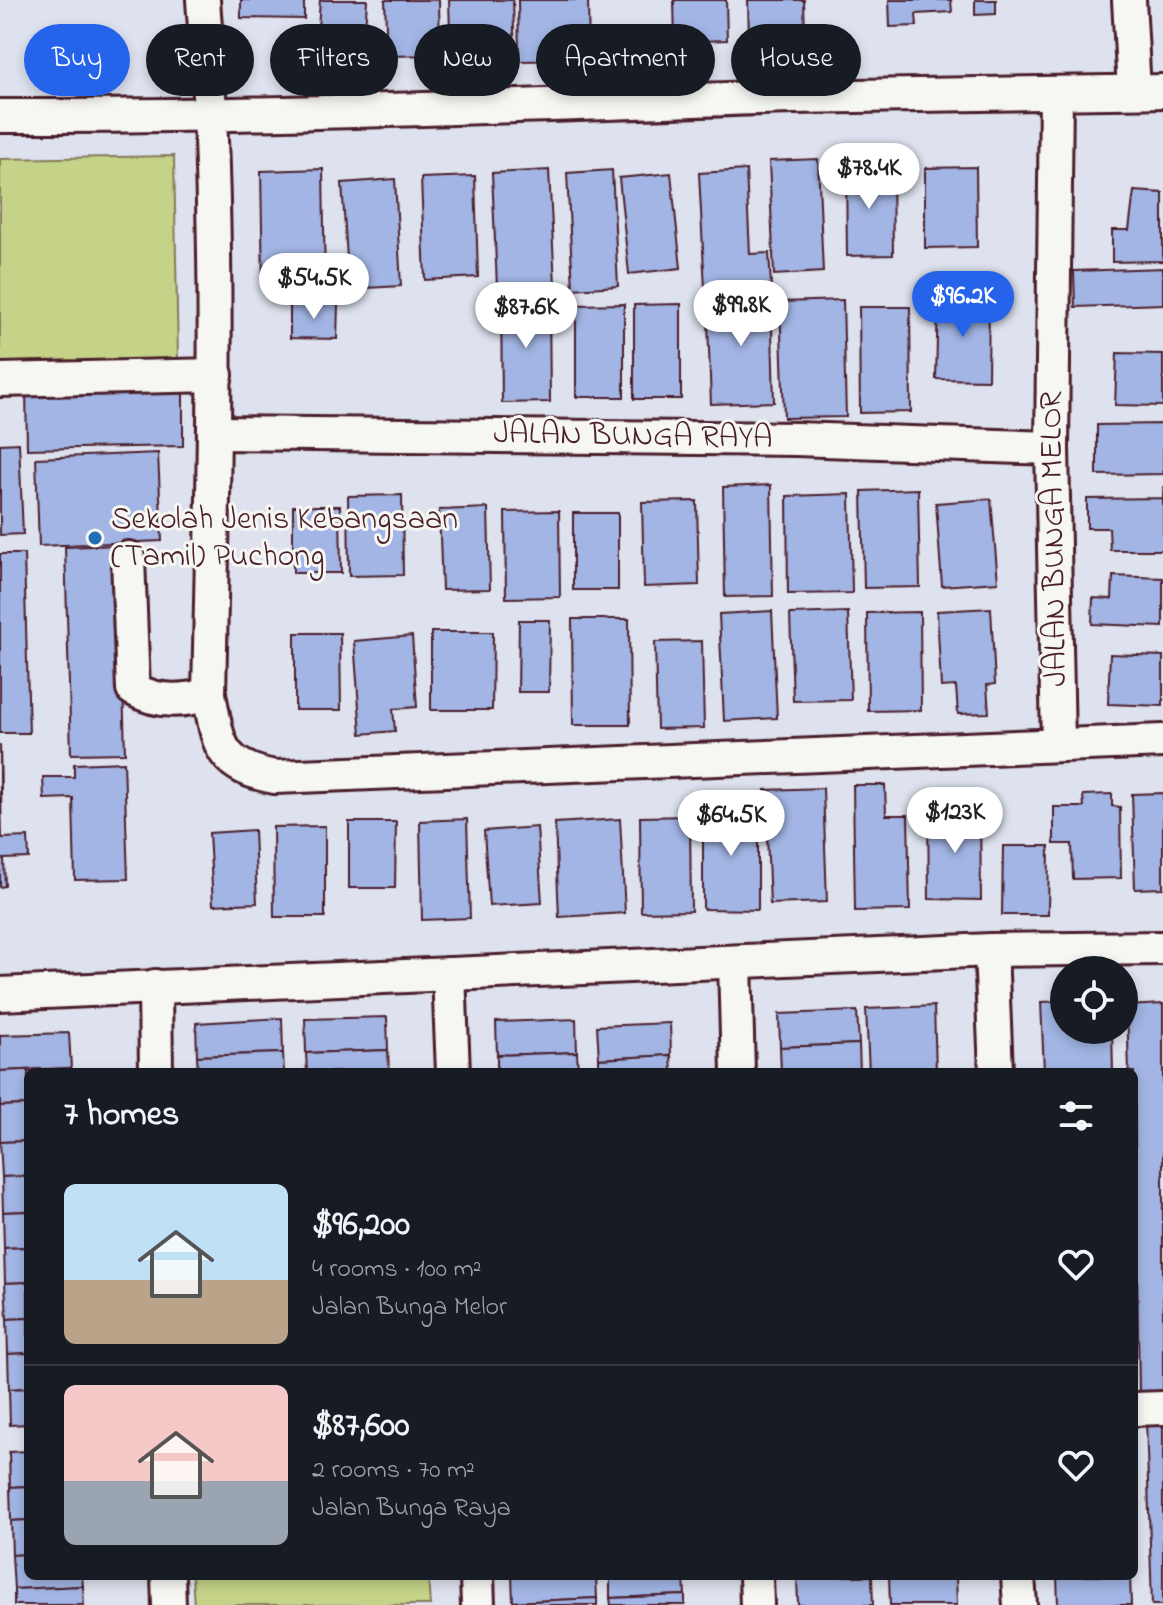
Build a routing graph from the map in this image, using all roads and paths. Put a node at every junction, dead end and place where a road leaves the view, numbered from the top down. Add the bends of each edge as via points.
1 (203, 0) edge
2 (1129, 0) edge
3 (1149, 91) edge
4 (1056, 95) junction
5 (0, 116) edge
6 (212, 117) junction
7 (216, 375) junction
8 (0, 380) edge
9 (215, 433) junction
10 (1052, 448) junction
11 (128, 558) dead end
12 (209, 694) junction
13 (1163, 741) edge
14 (1058, 744) junction
15 (1163, 948) edge
16 (991, 950) junction
17 (735, 962) junction
18 (449, 974) junction
19 (155, 986) junction
20 (0, 994) edge
21 (156, 1068) edge
22 (453, 1068) edge
23 (738, 1068) edge
24 (996, 1068) edge
25 (1163, 1408) edge
26 (1138, 1409) edge
27 (168, 1580) edge
28 (477, 1580) edge
29 (756, 1580) edge
30 (1018, 1580) edge
31 (169, 1605) edge
32 (478, 1605) edge
33 (757, 1605) edge
34 (1020, 1605) edge

1 - 6 street
2 - 3 street
3 - 4 street
4 - 6 street via 797,97
4 - 10 street, JALAN BUNGA MELOR
5 - 6 street
6 - 7 street
7 - 8 street
7 - 9 street
9 - 10 street, JALAN BUNGA RAYA via 796,439
9 - 12 street
10 - 14 street, JALAN BUNGA MELOR
11 - 12 street via 133,689 176,701
12 - 14 street via 219,744 229,760 249,772 275,777
13 - 14 street
15 - 16 street
16 - 17 street
16 - 24 street
17 - 18 street
17 - 23 street
18 - 19 street
18 - 22 street
19 - 20 street
19 - 21 street
25 - 26 street
27 - 31 street
28 - 32 street
29 - 33 street
30 - 34 street

